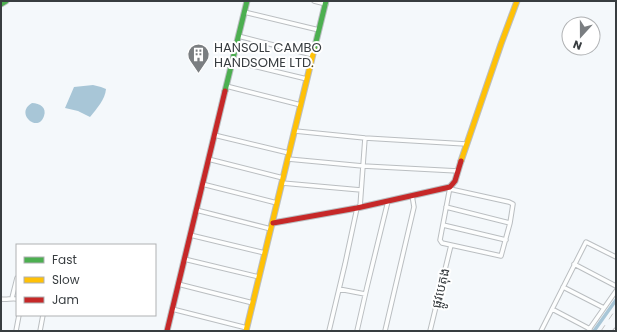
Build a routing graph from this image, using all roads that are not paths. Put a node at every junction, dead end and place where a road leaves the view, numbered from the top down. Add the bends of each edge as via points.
1 (6, 1) edge
2 (247, 1) edge
3 (314, 1) edge
4 (517, 1) edge
5 (326, 2) edge
6 (1, 4) edge
7 (244, 12) junction
8 (319, 30) junction
9 (238, 36) junction
10 (313, 55) junction
11 (232, 61) junction
12 (307, 79) junction
13 (226, 86) junction
14 (301, 106) junction
15 (295, 131) junction
16 (214, 135) junction
17 (365, 138) junction
18 (466, 144) junction
19 (289, 153) junction
20 (208, 159) junction
21 (288, 160) junction
22 (363, 166) junction
23 (458, 171) junction
24 (283, 181) junction
25 (202, 184) junction
26 (450, 188) junction
27 (361, 190) junction
28 (412, 195) junction
29 (388, 201) junction
30 (277, 203) junction
31 (446, 207) junction
32 (358, 208) junction
33 (196, 210) junction
34 (273, 222) junction
35 (510, 223) junction
36 (443, 224) junction
37 (271, 229) junction
38 (190, 235) junction
39 (506, 240) junction
40 (451, 245) junction
41 (265, 253) junction
42 (616, 257) edge
43 (184, 259) junction
44 (574, 264) junction
45 (259, 277) junction
46 (16, 282) edge
47 (178, 284) junction
48 (616, 286) edge
49 (563, 287) junction
50 (339, 289) junction
51 (616, 291) edge
52 (365, 294) junction
53 (12, 298) junction
54 (1, 299) edge
55 (16, 299) edge
56 (253, 303) junction
57 (604, 308) junction
58 (172, 309) junction
59 (552, 309) junction
60 (19, 316) edge
61 (43, 316) edge
62 (246, 330) edge
63 (589, 330) edge
64 (16, 331) edge
65 (40, 331) edge
66 (166, 331) edge
67 (329, 331) edge
68 (357, 331) edge
69 (385, 331) edge
70 (430, 331) edge
71 (541, 331) edge

1 - 6 street
2 - 7 street
3 - 5 street
4 - 18 street
5 - 8 street
7 - 8 street
7 - 9 street
8 - 10 street
9 - 10 street
9 - 11 street
10 - 12 street
11 - 12 street
11 - 13 street
12 - 14 street
13 - 14 street
13 - 16 street
14 - 15 street
15 - 17 street
15 - 19 street
16 - 19 street
16 - 20 street
17 - 18 street
17 - 22 street
18 - 23 street
19 - 21 street
20 - 24 street
20 - 25 street
21 - 22 street
21 - 24 street
22 - 23 street
22 - 27 street
23 - 26 street
24 - 27 street
24 - 30 street
25 - 30 street
25 - 33 street
26 - 28 street
26 - 31 street
26 - 35 street via 511,203 513,207
27 - 32 street
28 - 29 street
28 - 69 street via 414,207
29 - 32 street
29 - 52 street
30 - 34 street
31 - 35 street
31 - 36 street
32 - 34 street
32 - 50 street
33 - 37 street
33 - 38 street
34 - 37 street
35 - 39 street
36 - 39 street
36 - 40 street via 440,242
37 - 41 street
38 - 41 street
38 - 43 street
39 - 40 street via 500,256
40 - 70 street, ផ្លូវបេតុង
41 - 45 street
42 - 44 street via 586,242
43 - 45 street
43 - 47 street
44 - 48 street
44 - 49 street
45 - 56 street
46 - 53 street
47 - 56 street
47 - 58 street
49 - 57 street
49 - 59 street
50 - 52 street
50 - 67 street
51 - 57 street
52 - 68 street
53 - 54 street
53 - 55 street
56 - 62 street
57 - 63 street
58 - 62 street
58 - 66 street
59 - 63 street
59 - 71 street
60 - 64 street
61 - 65 street

